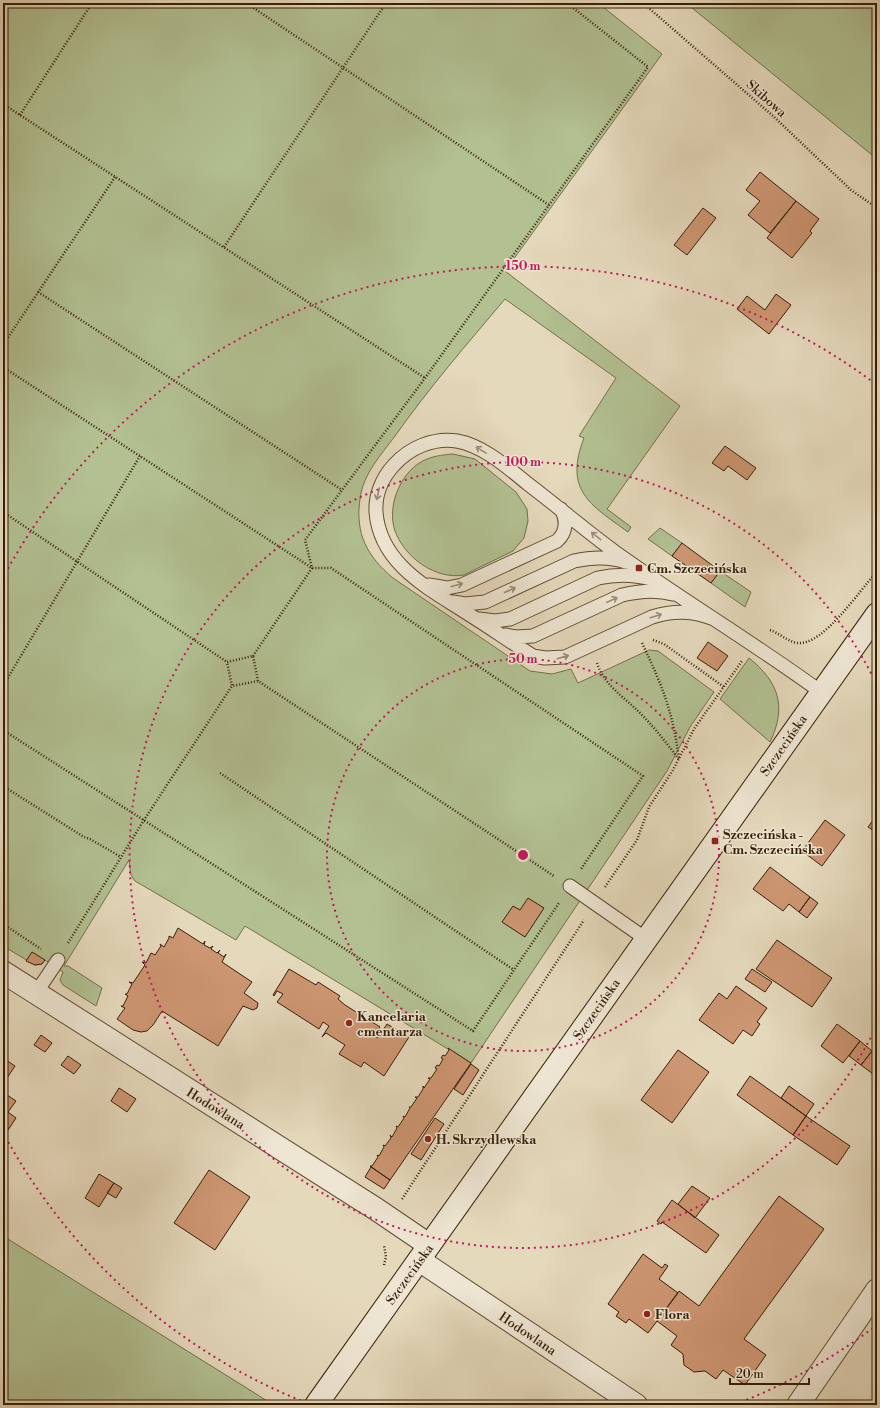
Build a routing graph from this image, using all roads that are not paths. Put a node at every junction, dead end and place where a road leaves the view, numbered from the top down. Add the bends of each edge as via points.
1 (561, 509) junction
2 (639, 568) junction
3 (420, 581) junction
4 (664, 585) junction
5 (446, 599) junction
6 (687, 601) junction
7 (877, 614) edge
8 (472, 616) junction
9 (714, 619) junction
10 (496, 632) junction
11 (821, 692) junction
12 (570, 886) road end
13 (646, 939) junction
14 (58, 960) road end
15 (3, 972) edge
16 (36, 993) junction
17 (424, 1253) junction
18 (877, 1290) edge
19 (316, 1405) edge
20 (636, 1405) edge
21 (798, 1405) edge

2 -> 1 lane
3 -> 1 lane via 447,588 462,585 550,544 561,537 564,531 565,516
1 -> 3 lane via 475,446 456,441 437,441 418,446 401,457 388,472 378,491 376,508 377,527 384,544 392,557
2 - 4 lane
5 -> 2 lane via 465,604 485,602 574,561 585,559 615,559
3 - 5 lane
4 - 6 lane
4 - 8 lane via 634,575 609,576 598,578 510,619 487,620
5 - 8 lane
6 - 9 lane
10 -> 6 lane via 516,637 533,636 632,592 657,591
7 - 11 main road, Szczecińska
8 - 10 lane
10 -> 9 lane via 533,656 556,659 663,614 691,612
9 - 11 lane
11 - 13 main road, Szczecińska
12 - 13 lane
13 - 17 main road, Szczecińska
14 - 16 lane
15 - 16 main road, Hodowlana
16 - 17 main road, Hodowlana via 376,1209
17 - 19 main road, Szczecińska
17 - 20 main road, Hodowlana
18 - 21 main road

